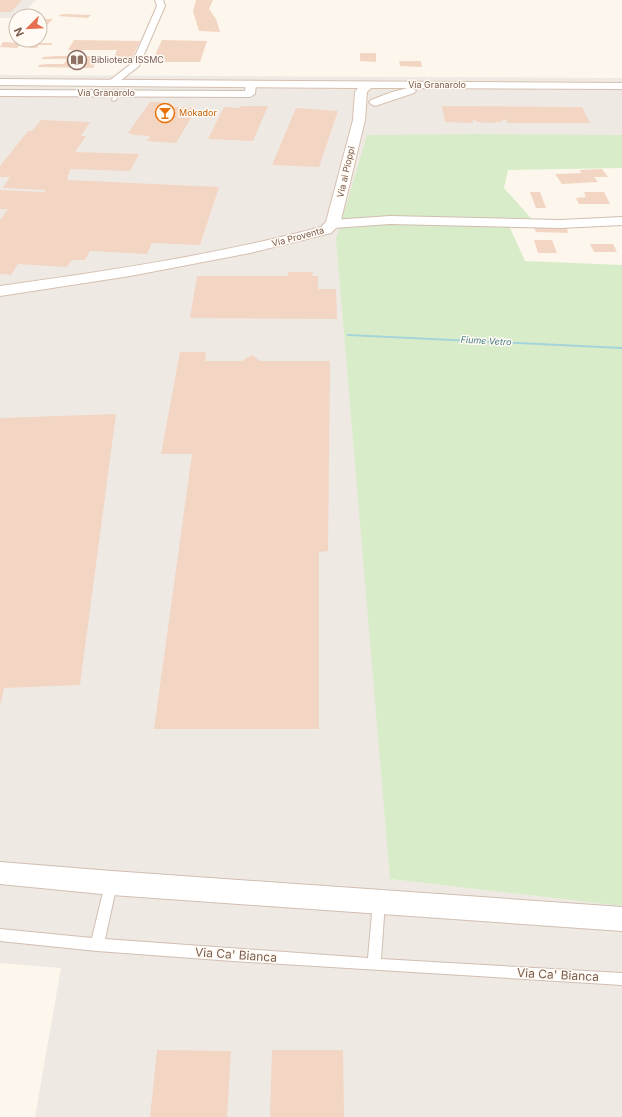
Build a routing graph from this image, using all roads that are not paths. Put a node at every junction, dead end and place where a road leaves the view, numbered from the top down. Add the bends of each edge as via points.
1 (159, 0) edge
2 (121, 78) junction
3 (0, 82) edge
4 (307, 84) junction
5 (369, 84) junction
6 (445, 85) junction
7 (622, 86) edge
8 (178, 89) junction
9 (0, 92) edge
10 (115, 97) junction
11 (359, 100) junction
12 (375, 102) junction
13 (358, 120) junction
14 (622, 221) edge
15 (333, 224) junction
16 (0, 291) edge
17 (0, 873) edge
18 (112, 883) junction
19 (379, 902) junction
20 (622, 919) edge
21 (0, 935) edge
22 (97, 945) junction
23 (374, 964) junction
24 (622, 979) edge

1 - 2 street via 161,6 136,64
2 - 3 street, Via Granarolo
2 - 8 street, Via Granarolo
2 - 10 street
4 - 5 street, Via Granarolo
4 - 8 street, Via Granarolo via 251,84
4 - 11 street via 341,90
5 - 6 street, Via Granarolo
5 - 11 street, Via ai Pioppi via 363,88
5 - 12 street via 381,94
6 - 7 street, Via Granarolo
6 - 12 street, Via ai Pioppi via 396,94
8 - 10 street, Via Granarolo
9 - 10 street, Via Granarolo
11 - 13 street, Via ai Pioppi
12 - 13 street, Via ai Pioppi
13 - 15 street, Via ai Pioppi
14 - 15 street, Via Proventa via 560,224 390,220
15 - 16 street, Via Proventa via 326,230 308,235 216,256 107,276
17 - 18 street
18 - 19 street
18 - 22 lane
19 - 20 street
19 - 23 lane
21 - 22 lane, Via Ca' Bianca
22 - 23 lane, Via Ca' Bianca
23 - 24 lane, Via Ca' Bianca

